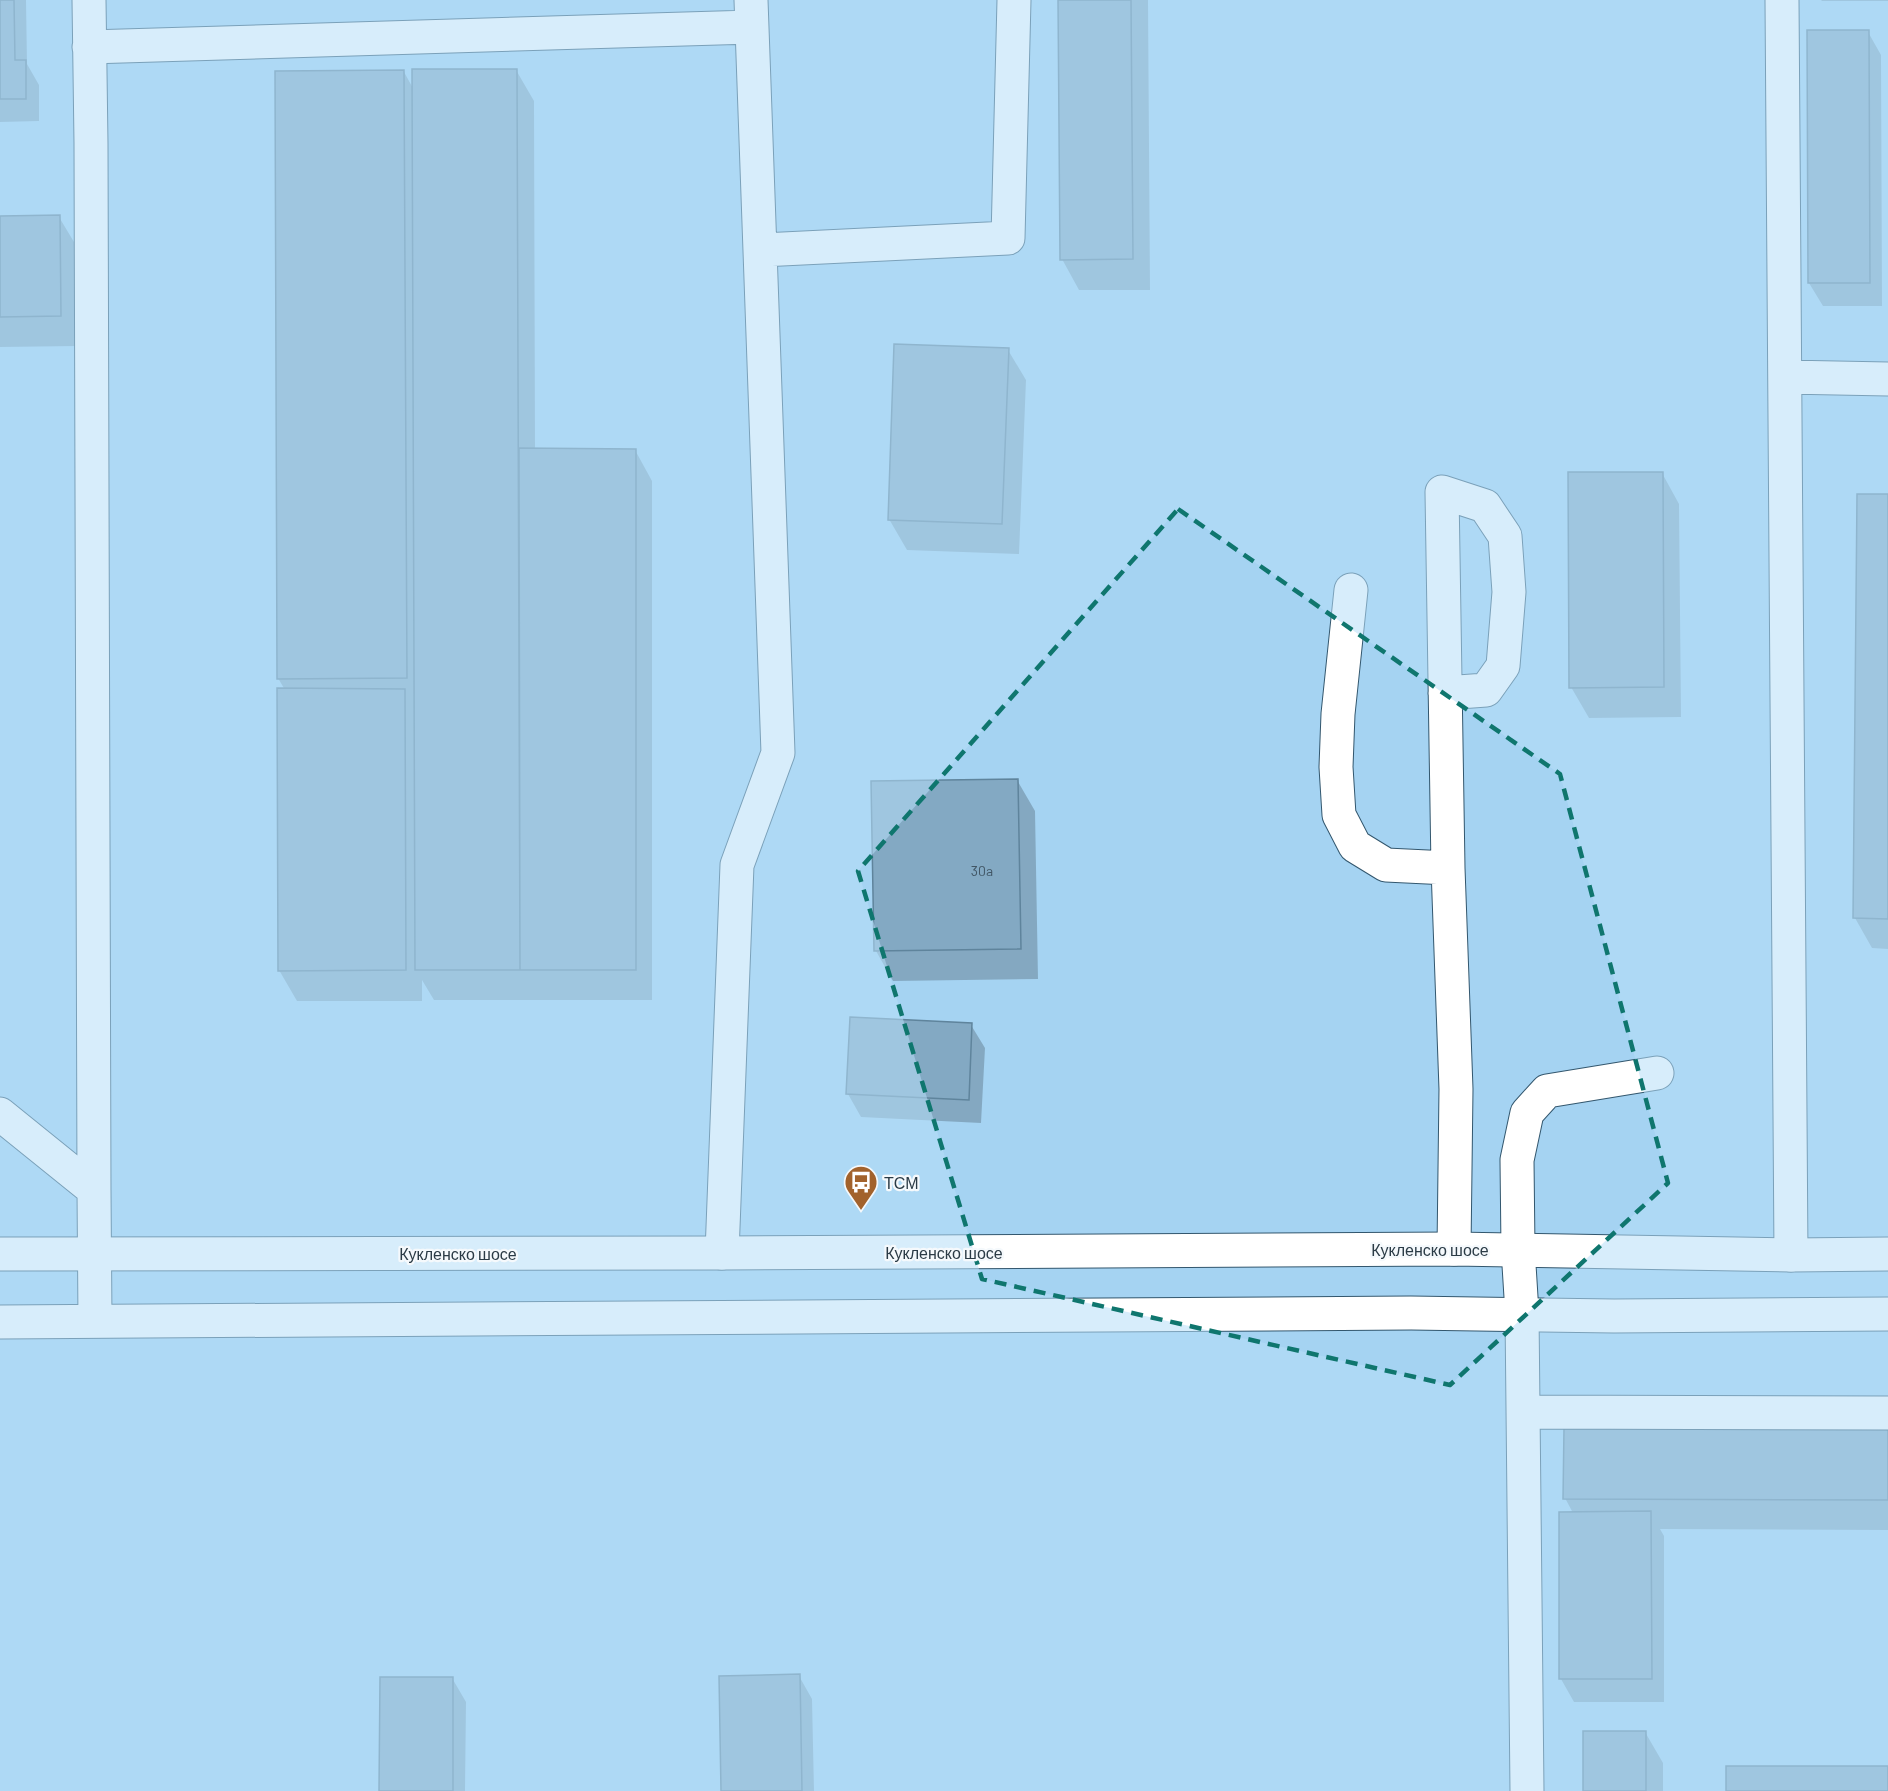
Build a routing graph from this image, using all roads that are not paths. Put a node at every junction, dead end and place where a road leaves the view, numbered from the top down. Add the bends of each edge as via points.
1 (89, 0) edge
2 (1014, 0) edge
3 (1782, 0) edge
4 (752, 13) edge
5 (89, 48) junction
6 (761, 250) junction
7 (1785, 377) junction
8 (1888, 379) edge
9 (1351, 590) dead end
10 (1445, 693) junction
11 (1448, 868) junction
12 (1657, 1073) dead end
13 (0, 1114) edge
14 (94, 1190) junction
15 (1454, 1249) junction
16 (1518, 1250) junction
17 (722, 1253) junction
18 (0, 1254) edge
19 (93, 1254) junction
20 (1888, 1254) edge
21 (1791, 1255) junction
22 (1522, 1313) junction
23 (1888, 1314) edge
24 (95, 1320) junction
25 (0, 1322) edge
26 (1523, 1412) junction
27 (1888, 1413) edge
28 (1527, 1791) edge

1 - 5 main road
2 - 6 main road via 1008,238
3 - 7 main road
4 - 5 main road
4 - 6 main road
5 - 14 main road
6 - 17 main road via 778,753 737,865
7 - 8 main road
7 - 21 main road
9 - 11 main road via 1338,714 1339,815 1355,846 1386,865
10 - 10 main road via 1442,552 1442,492 1485,506 1505,536 1509,592 1503,666 1486,690
10 - 11 main road
11 - 15 main road via 1456,1089
12 - 16 main road via 1547,1091 1527,1113 1516,1160
13 - 14 main road
14 - 19 main road
15 - 16 main road, Кукленско шосе
15 - 17 main road, Кукленско шосе
16 - 21 main road, Кукленско шосе
16 - 22 main road
17 - 19 main road, Кукленско шосе
18 - 19 main road, Кукленско шосе
19 - 24 main road
20 - 21 main road, Кукленско шосе
22 - 23 main road
22 - 24 main road
22 - 26 main road
24 - 25 main road
26 - 27 main road
26 - 28 main road

